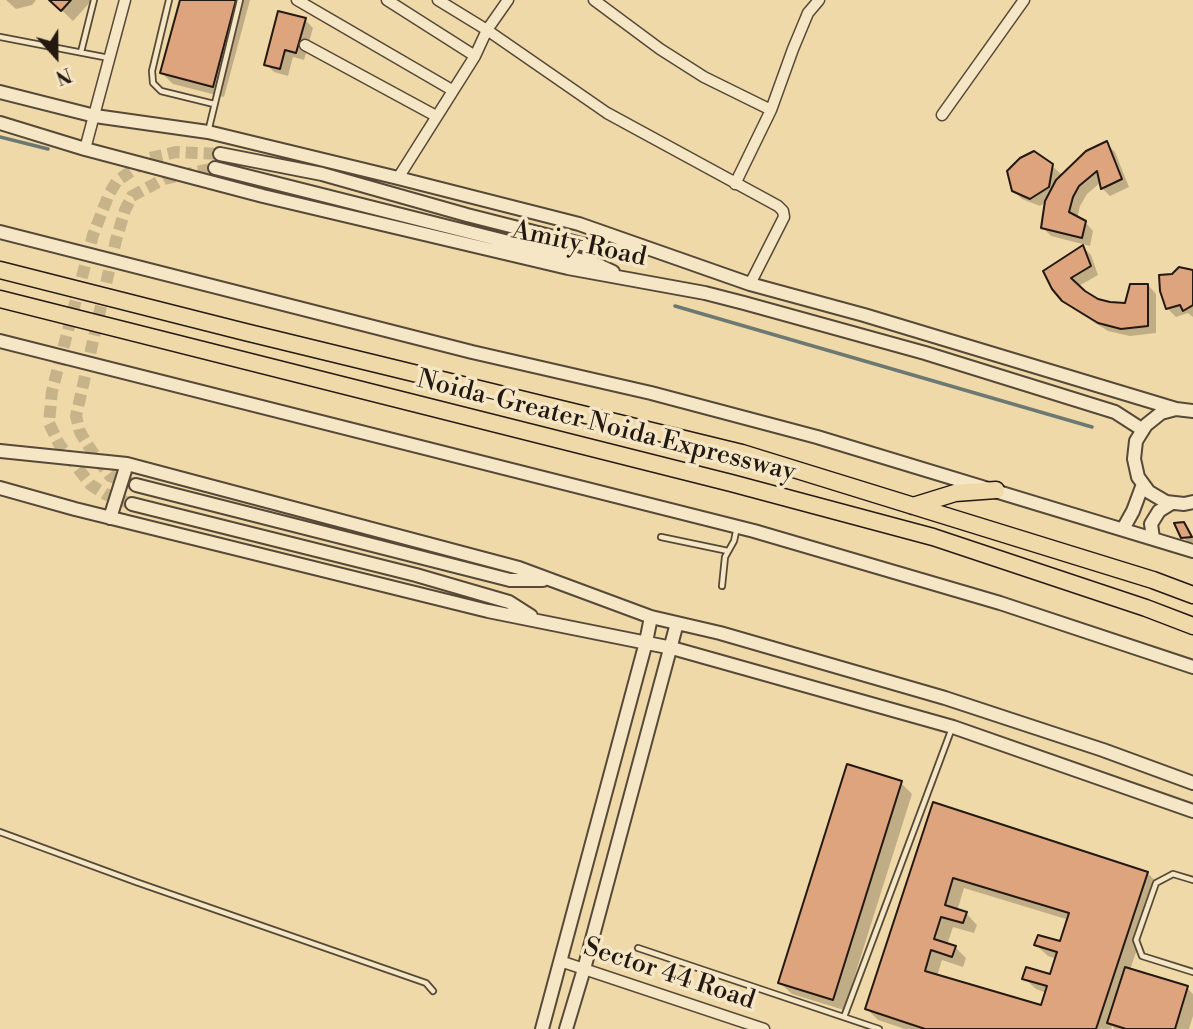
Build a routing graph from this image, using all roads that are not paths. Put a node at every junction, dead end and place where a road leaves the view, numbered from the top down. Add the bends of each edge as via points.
1 (93, 0) edge
2 (125, 0) edge
3 (169, 0) edge
4 (240, 0) edge
5 (297, 0) edge
6 (387, 0) edge
7 (438, 0) edge
8 (508, 0) edge
9 (594, 0) edge
10 (819, 0) edge
11 (1024, 0) edge
12 (487, 30) junction
13 (0, 37) edge
14 (305, 45) dead end
15 (81, 52) junction
16 (475, 56) junction
17 (110, 58) junction
18 (452, 90) junction
19 (0, 92) edge
20 (214, 104) junction
21 (771, 110) junction
22 (942, 115) dead end
23 (95, 116) junction
24 (436, 116) junction
25 (0, 123) edge
26 (208, 132) junction
27 (85, 149) junction
28 (220, 153) tunnel mouth
29 (215, 168) tunnel mouth
30 (398, 178) junction
31 (735, 184) junction
32 (0, 232) edge
33 (650, 249) junction
34 (0, 270) edge
35 (629, 279) junction
36 (750, 284) junction
37 (0, 299) edge
38 (0, 341) edge
39 (1176, 409) junction
40 (1193, 411) edge
41 (1143, 430) junction
42 (0, 451) edge
43 (127, 464) junction
44 (1143, 484) junction
45 (136, 485) tunnel mouth
46 (0, 488) edge
47 (996, 490) junction
48 (1193, 502) edge
49 (1171, 503) junction
50 (132, 504) tunnel mouth
51 (913, 506) junction
52 (110, 518) junction
53 (737, 526) junction
54 (1123, 529) junction
55 (661, 537) dead end
56 (1153, 538) junction
57 (728, 551) junction
58 (1193, 551) edge
59 (552, 580) junction
60 (722, 586) dead end
61 (1193, 595) edge
62 (651, 617) junction
63 (540, 621) junction
64 (677, 623) junction
65 (1193, 626) edge
66 (646, 642) junction
67 (672, 648) junction
68 (1193, 667) edge
69 (953, 727) junction
70 (1193, 783) edge
71 (1193, 811) edge
72 (0, 832) edge
73 (1193, 880) edge
74 (639, 948) dead end
75 (560, 961) junction
76 (584, 969) junction
77 (1193, 972) edge
78 (433, 991) dead end
79 (844, 1017) junction
80 (541, 1029) edge
81 (566, 1029) edge
82 (764, 1029) edge
83 (879, 1029) edge

1 - 15 lane
2 - 17 street
3 - 20 lane via 153,83 161,91
4 - 20 lane
5 - 18 street
6 - 16 street
7 - 12 street
8 - 12 street
9 - 21 street via 660,50
10 - 21 street via 808,13
11 - 22 street
12 - 16 street
12 - 31 street via 607,113
13 - 15 lane
14 - 24 street
15 - 17 lane
16 - 18 street
17 - 23 street
18 - 24 street
19 - 23 street, Amity Road
20 - 26 lane
21 - 31 street
23 - 26 street, Amity Road
23 - 27 street
24 - 30 street
25 - 27 street, Amity Road
26 - 30 street, Amity Road
27 - 35 street, Amity Road via 276,199
28 - 33 street via 322,174 605,250
29 - 35 street via 596,264
30 - 33 street, Amity Road via 579,225
31 - 36 street via 783,211
32 - 47 street via 663,396
33 - 36 street, Amity Road
34 - 51 highway, Noida-Greater Noida Expressway via 742,453
35 - 41 street, Amity Road via 744,303 925,353 1115,412
36 - 39 street, Amity Road
37 - 65 highway, Noida-Greater Noida Expressway via 933,537
38 - 53 street
39 - 40 street, Amity Road
39 - 41 street via 1161,413
41 - 44 street via 1134,459
42 - 43 street
43 - 52 street
43 - 59 street
44 - 49 street
44 - 54 street
45 - 59 street via 510,580
46 - 52 street
47 - 51 highway via 956,493
47 - 54 street
48 - 49 street
49 - 56 street via 1151,524
50 - 63 street via 416,575 509,602
51 - 61 highway, Noida-Greater Noida Expressway
52 - 63 street
53 - 57 lane
53 - 68 street via 1000,603
54 - 56 street
55 - 57 lane
56 - 58 street
57 - 60 lane
59 - 62 street
62 - 64 street
62 - 66 street
63 - 66 street
64 - 67 street
64 - 70 street via 945,698
66 - 67 street
66 - 75 street
67 - 69 street
67 - 76 street
69 - 71 street
69 - 79 lane
72 - 78 lane via 426,983
73 - 77 lane via 1173,874 1156,883 1136,940 1142,956
74 - 79 lane
75 - 76 street, Sector 44 Road
75 - 80 street
76 - 81 street
76 - 82 street, Sector 44 Road
79 - 83 lane

